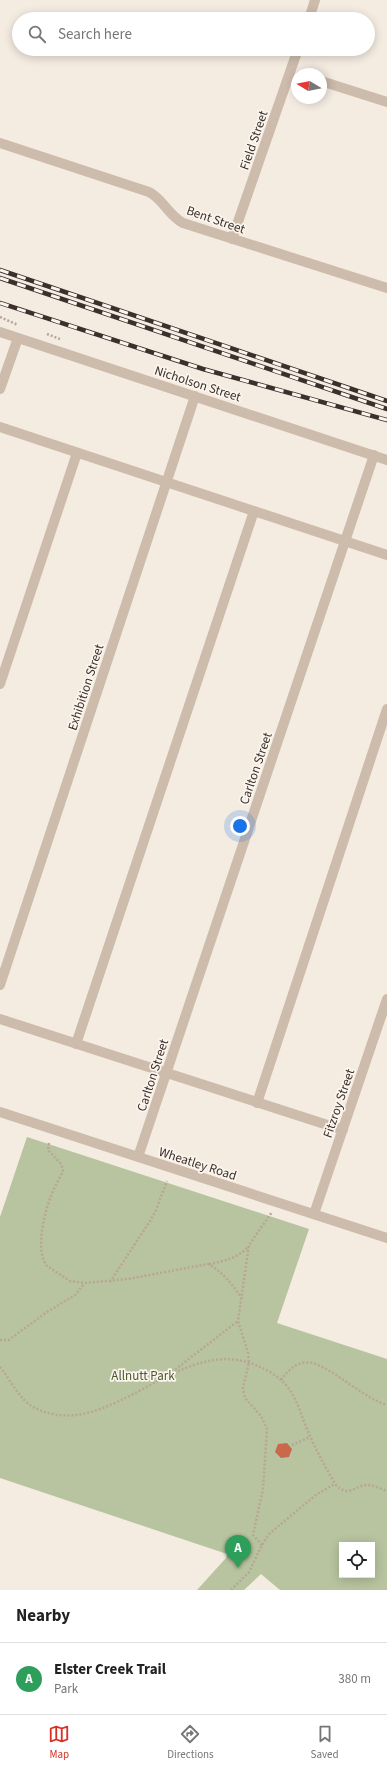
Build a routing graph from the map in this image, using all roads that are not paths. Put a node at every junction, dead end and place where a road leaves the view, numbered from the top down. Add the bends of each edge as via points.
1 (315, 0) edge
2 (311, 12) edge
3 (297, 56) edge
4 (295, 68) edge
5 (291, 81) edge
6 (327, 83) edge
7 (387, 102) edge
8 (0, 143) edge
9 (232, 239) junction
10 (387, 288) edge
11 (0, 332) edge
12 (18, 338) junction
13 (0, 389) edge
14 (195, 396) junction
15 (0, 427) edge
16 (78, 453) junction
17 (374, 456) junction
18 (387, 460) edge
19 (166, 482) junction
20 (254, 511) junction
21 (344, 541) junction
22 (387, 555) edge
23 (0, 684) edge
24 (387, 709) edge
25 (0, 985) edge
26 (387, 999) edge
27 (384, 1017) edge
28 (0, 1019) edge
29 (76, 1044) junction
30 (166, 1073) junction
31 (257, 1102) junction
32 (0, 1112) edge
33 (343, 1130) junction
34 (138, 1157) junction
35 (314, 1214) junction
36 (387, 1238) edge

1 - 2 street
3 - 4 street, Field Street
5 - 9 street, Field Street
6 - 7 street
8 - 9 street, Bent Street via 149,192 159,198 179,221
9 - 10 street, Bent Street
11 - 12 street, Nicholson Street
12 - 13 street
12 - 14 street, Nicholson Street
14 - 17 street, Nicholson Street
14 - 19 street, Exhibition Street
15 - 16 street
16 - 19 street
16 - 23 street
17 - 18 street, Nicholson Street
17 - 21 street, Carlton Street
19 - 20 street
19 - 25 street, Exhibition Street
20 - 21 street
20 - 29 street
21 - 22 street
21 - 30 street, Carlton Street
24 - 31 street
26 - 27 street, Fitzroy Street
27 - 33 street, Fitzroy Street
28 - 29 street
29 - 30 street
30 - 31 street
30 - 34 street, Carlton Street
31 - 33 street
32 - 34 street, Wheatley Road
33 - 35 street, Fitzroy Street
34 - 35 street, Wheatley Road
35 - 36 street, Wheatley Road

